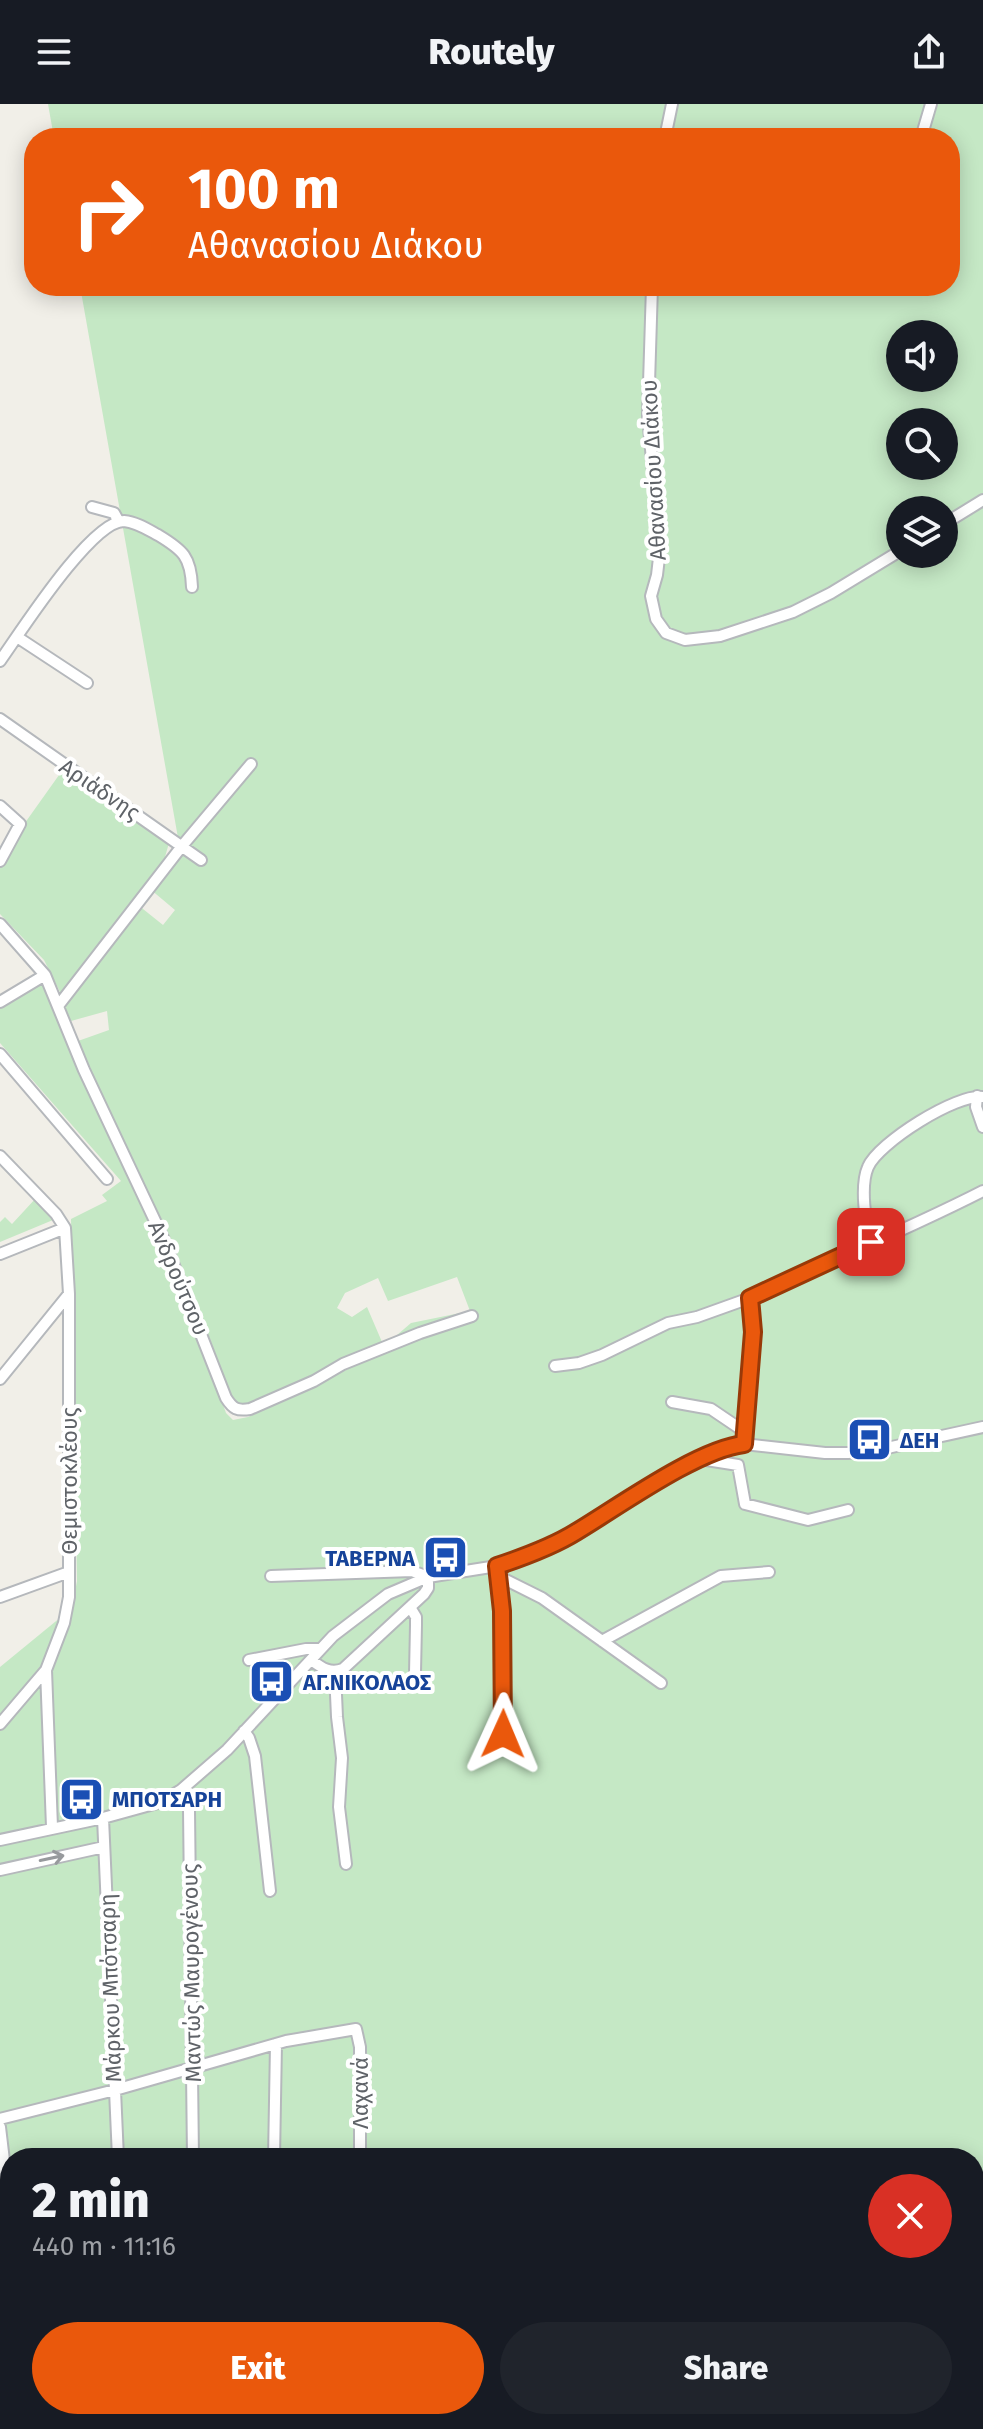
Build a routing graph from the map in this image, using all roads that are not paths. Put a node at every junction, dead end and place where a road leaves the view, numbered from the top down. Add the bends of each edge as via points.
1 (672, 104) edge
2 (931, 104) edge
3 (667, 128) edge
4 (924, 128) edge
5 (652, 296) edge
6 (983, 500) edge
7 (92, 507) dead end
8 (958, 515) edge
9 (119, 522) junction
10 (886, 560) edge
11 (192, 587) dead end
12 (17, 637) junction
13 (0, 661) edge
14 (87, 683) dead end
15 (0, 719) edge
16 (251, 764) dead end
17 (0, 806) edge
18 (182, 846) junction
19 (201, 860) dead end
20 (0, 861) edge
21 (0, 924) edge
22 (45, 975) junction
23 (0, 1002) edge
24 (58, 1006) junction
25 (0, 1054) edge
26 (980, 1097) edge
27 (983, 1127) edge
28 (0, 1156) edge
29 (107, 1179) dead end
30 (983, 1191) edge
31 (65, 1228) junction
32 (871, 1242) junction
33 (0, 1254) edge
34 (69, 1294) junction
35 (750, 1298) junction
36 (472, 1316) dead end
37 (555, 1366) dead end
38 (0, 1379) edge
39 (672, 1402) dead end
40 (983, 1427) edge
41 (745, 1432) junction
42 (744, 1444) junction
43 (700, 1459) junction
44 (848, 1510) dead end
45 (69, 1572) junction
46 (498, 1572) junction
47 (769, 1572) dead end
48 (271, 1576) dead end
49 (428, 1577) junction
50 (0, 1597) edge
51 (410, 1607) junction
52 (602, 1641) junction
53 (320, 1649) junction
54 (249, 1660) dead end
55 (311, 1660) junction
56 (46, 1670) junction
57 (335, 1672) junction
58 (415, 1673) dead end
59 (661, 1683) dead end
60 (0, 1724) edge
61 (244, 1731) junction
62 (503, 1734) dead end
63 (181, 1790) junction
64 (103, 1818) junction
65 (52, 1827) junction
66 (0, 1840) edge
67 (104, 1847) junction
68 (346, 1864) dead end
69 (0, 1870) edge
70 (270, 1891) dead end
71 (276, 2044) junction
72 (192, 2069) junction
73 (115, 2090) junction
74 (0, 2119) edge
75 (0, 2127) edge
76 (2, 2148) edge
77 (118, 2148) edge
78 (193, 2148) edge
79 (274, 2148) edge
80 (360, 2148) edge

1 - 3 street
2 - 4 street
5 - 10 street, Αθανασίου Διάκου via 648,416 660,549 651,596 656,619 666,633 685,640 720,636 793,612
6 - 8 street
7 - 9 street via 114,513
9 - 11 street via 140,525 177,546 192,564
9 - 12 street via 102,529 80,551
12 - 13 street
12 - 14 street
15 - 18 street, Αριάδνης
16 - 18 street
17 - 20 street via 20,824
18 - 19 street, Αριάδνης
18 - 24 street
21 - 22 street, Ανδρούτσου
22 - 23 street
22 - 24 street, Ανδρούτσου
24 - 36 street, Ανδρούτσου via 233,1407 250,1409 343,1364
25 - 29 street
26 - 27 street via 976,1107
26 - 32 street via 952,1103 873,1157 866,1171 865,1223
28 - 31 street
30 - 32 street
31 - 33 street
31 - 34 street, Θεμιστοκλέους
32 - 35 street
34 - 38 street
34 - 45 street, Θεμιστοκλέους
35 - 37 street via 668,1323 602,1355
35 - 41 street via 753,1332
39 - 41 street via 711,1409
40 - 42 street via 848,1453
41 - 42 street
42 - 43 street
43 - 44 street via 738,1465 745,1504 808,1520
43 - 46 street
45 - 50 street
45 - 56 street, Θεμιστοκλέους via 64,1623
46 - 49 street
46 - 52 street
46 - 62 street
47 - 52 street via 721,1576
48 - 49 street via 412,1571
49 - 51 street via 428,1588
49 - 53 street via 388,1594
51 - 57 street
51 - 58 street via 416,1617
52 - 59 street
53 - 54 street
53 - 55 street
55 - 57 street
55 - 61 street
56 - 60 street
56 - 65 street, Θεμιστοκλέους
57 - 68 street
61 - 63 street
61 - 70 street via 255,1756
63 - 64 street via 161,1802
63 - 72 street, Μαντώς Μαυρογένους via 189,1810
64 - 65 street
64 - 67 street, Μάρκου Μπότσαρη
65 - 66 street
69 -> 67 street
67 - 73 street, Μάρκου Μπότσαρη
71 - 72 street
71 - 79 street
71 - 80 street, Λαχανά via 356,2029
72 - 73 street
72 - 78 street, Μαντώς Μαυρογένους
73 - 74 street
73 - 77 street, Μάρκου Μπότσαρη
75 - 76 street

